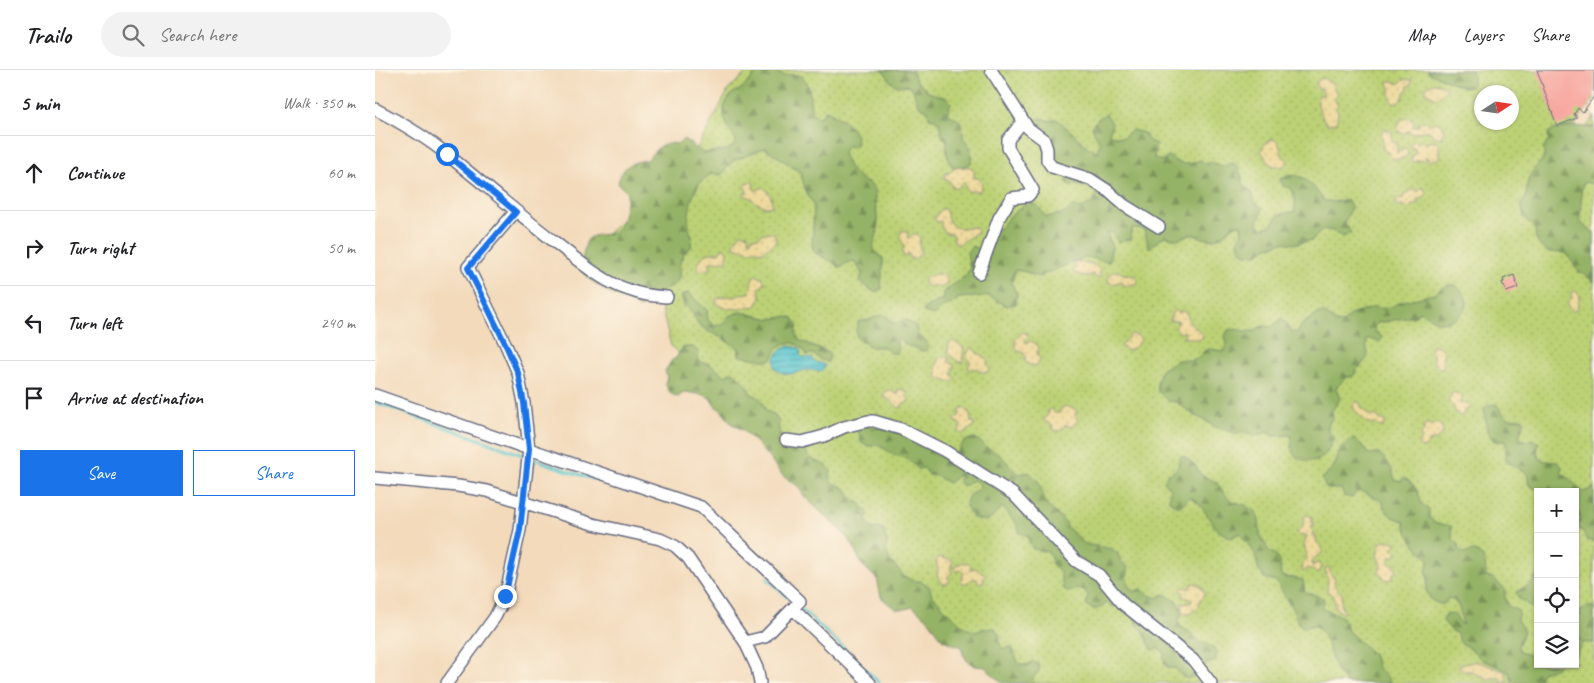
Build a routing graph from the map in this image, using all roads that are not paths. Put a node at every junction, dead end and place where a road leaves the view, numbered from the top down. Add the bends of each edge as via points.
1 (991, 70) edge
2 (375, 109) edge
3 (1023, 120) junction
4 (516, 212) junction
5 (1159, 227) dead end
6 (979, 273) dead end
7 (667, 298) dead end
8 (375, 395) edge
9 (786, 440) dead end
10 (529, 449) junction
11 (375, 478) edge
12 (523, 503) junction
13 (793, 609) junction
14 (745, 642) junction
15 (447, 683) edge
16 (760, 683) edge
17 (870, 683) edge
18 (1211, 683) edge

1 - 3 street
2 - 4 street via 447,154
3 - 5 street via 1044,140 1051,167 1090,179
3 - 6 street via 1009,140 1009,148 1033,190 1028,196 1011,198 1006,204
4 - 7 street via 606,280 629,291
4 - 10 street via 468,268 518,373
8 - 10 street
9 - 18 street via 802,442 844,427 874,421 901,429 945,451 1013,494 1076,561 1099,575 1123,604 1193,660
10 - 12 street
10 - 13 street via 701,506 800,601
11 - 12 street via 458,486 487,491
12 - 14 street via 593,524 660,539 675,546 688,558
12 - 15 street via 505,596 495,617
13 - 14 street via 765,637
13 - 17 street
14 - 16 street

